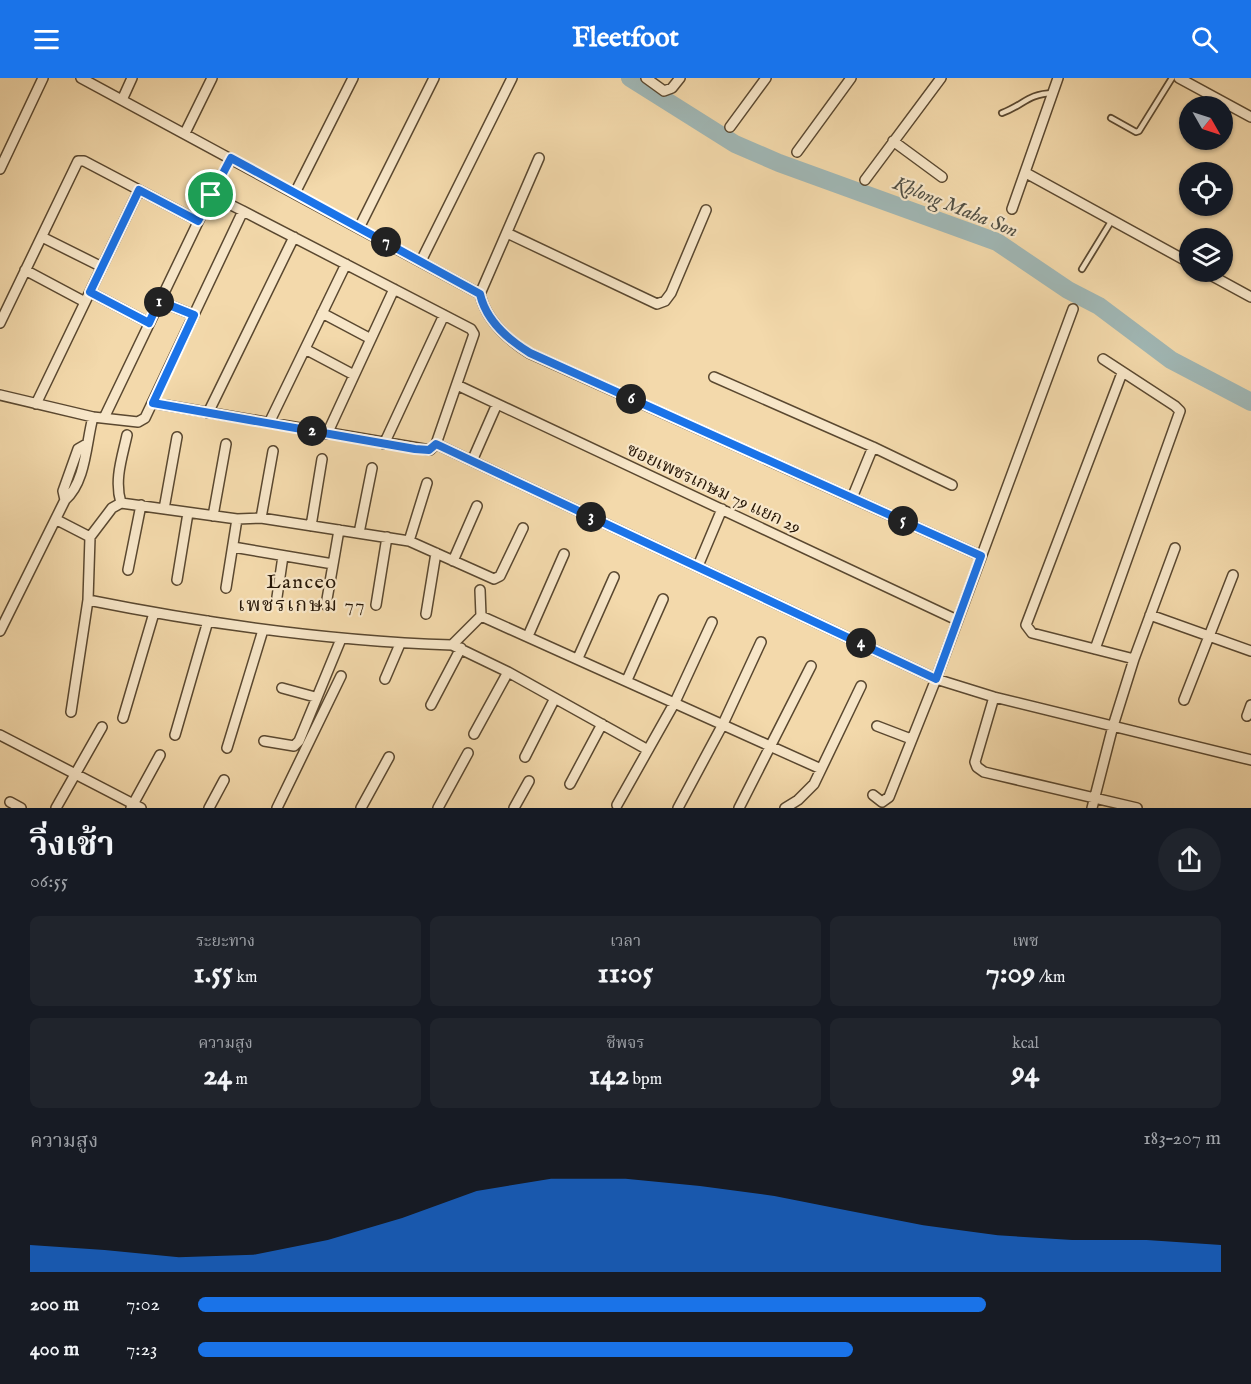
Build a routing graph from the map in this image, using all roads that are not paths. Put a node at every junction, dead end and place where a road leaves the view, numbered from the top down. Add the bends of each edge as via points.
1 (43, 78) edge
2 (81, 78) edge
3 (132, 78) edge
4 (212, 78) edge
5 (353, 78) edge
6 (434, 78) edge
7 (512, 78) edge
8 (646, 78) edge
9 (680, 78) edge
10 (766, 78) edge
11 (851, 78) edge
12 (940, 78) edge
13 (1058, 78) edge
14 (1172, 78) edge
15 (1179, 78) edge
16 (1053, 93) junction
17 (122, 100) junction
18 (1002, 113) dead end
19 (1251, 117) edge
20 (1111, 118) dead end
21 (730, 127) dead end
22 (185, 133) junction
23 (893, 141) junction
24 (797, 152) dead end
25 (539, 158) dead end
26 (1, 163) edge
27 (1026, 173) junction
28 (942, 177) dead end
29 (864, 180) dead end
30 (139, 190) junction
31 (295, 193) junction
32 (1012, 209) dead end
33 (706, 210) dead end
34 (243, 211) junction
35 (1112, 220) junction
36 (198, 221) junction
37 (359, 228) junction
38 (507, 233) junction
39 (42, 237) junction
40 (294, 237) junction
41 (1179, 257) edge
42 (421, 261) junction
43 (346, 264) junction
44 (102, 267) junction
45 (1082, 269) dead end
46 (25, 270) junction
47 (1223, 282) edge
48 (394, 289) junction
49 (90, 292) junction
50 (480, 294) junction
51 (1251, 297) edge
52 (159, 301) junction
53 (85, 302) junction
54 (1073, 309) dead end
55 (322, 313) junction
56 (194, 315) junction
57 (444, 315) junction
58 (0, 323) edge
59 (149, 323) junction
60 (370, 339) junction
61 (305, 349) junction
62 (1103, 359) dead end
63 (1122, 373) junction
64 (354, 375) junction
65 (714, 377) dead end
66 (457, 385) junction
67 (0, 395) edge
68 (153, 403) junction
69 (36, 404) junction
70 (497, 404) junction
71 (208, 413) junction
72 (93, 417) junction
73 (104, 418) junction
74 (269, 423) junction
75 (327, 434) junction
76 (127, 435) dead end
77 (177, 437) dead end
78 (226, 444) dead end
79 (384, 444) junction
80 (436, 444) junction
81 (873, 447) junction
82 (273, 451) dead end
83 (322, 459) dead end
84 (472, 461) junction
85 (372, 468) dead end
86 (427, 483) dead end
87 (952, 485) dead end
88 (852, 498) junction
89 (121, 503) junction
90 (141, 505) junction
91 (477, 506) dead end
92 (164, 509) junction
93 (722, 509) junction
94 (188, 513) junction
95 (213, 516) junction
96 (261, 518) junction
97 (237, 519) junction
98 (57, 520) junction
99 (311, 526) junction
100 (523, 528) dead end
101 (339, 530) junction
102 (359, 533) junction
103 (90, 537) junction
104 (387, 537) junction
105 (409, 541) junction
106 (233, 547) junction
107 (1175, 548) dead end
108 (436, 554) junction
109 (564, 554) dead end
110 (284, 556) junction
111 (981, 556) junction
112 (453, 561) junction
113 (333, 564) junction
114 (698, 566) junction
115 (128, 570) dead end
116 (1233, 575) dead end
117 (614, 577) dead end
118 (177, 580) dead end
119 (226, 588) dead end
120 (480, 590) dead end
121 (277, 597) dead end
122 (663, 599) dead end
123 (88, 600) junction
124 (327, 605) dead end
125 (376, 605) dead end
126 (154, 613) junction
127 (426, 614) dead end
128 (1150, 615) junction
129 (481, 616) junction
130 (957, 620) junction
131 (208, 621) junction
132 (712, 622) dead end
133 (263, 630) junction
134 (0, 631) edge
135 (528, 636) junction
136 (1211, 636) junction
137 (341, 639) junction
138 (761, 642) dead end
139 (400, 644) junction
140 (456, 647) junction
141 (1095, 649) junction
142 (1251, 651) edge
143 (578, 658) junction
144 (1134, 659) junction
145 (811, 666) dead end
146 (508, 672) junction
147 (341, 676) dead end
148 (385, 678) dead end
149 (936, 679) junction
150 (627, 680) junction
151 (861, 686) dead end
152 (282, 688) dead end
153 (994, 696) junction
154 (315, 697) junction
155 (555, 698) junction
156 (1184, 700) dead end
157 (675, 702) junction
158 (430, 705) dead end
159 (1251, 705) edge
160 (71, 712) dead end
161 (1247, 716) dead end
162 (123, 717) dead end
163 (602, 724) junction
164 (723, 724) junction
165 (877, 726) dead end
166 (1113, 726) junction
167 (102, 727) dead end
168 (474, 734) dead end
169 (0, 735) edge
170 (175, 735) dead end
171 (911, 739) junction
172 (264, 741) dead end
173 (772, 746) junction
174 (227, 748) dead end
175 (648, 750) junction
176 (468, 753) dead end
177 (160, 755) dead end
178 (389, 757) dead end
179 (525, 757) dead end
180 (1251, 760) edge
181 (821, 769) junction
182 (75, 773) junction
183 (224, 780) dead end
184 (529, 781) dead end
185 (570, 784) dead end
186 (873, 795) dead end
187 (1095, 797) junction
188 (10, 802) dead end
189 (617, 805) dead end
190 (135, 807) edge
191 (21, 808) edge
192 (56, 808) edge
193 (209, 808) edge
194 (277, 808) edge
195 (361, 808) edge
196 (438, 808) edge
197 (514, 808) edge
198 (678, 808) edge
199 (739, 808) edge
200 (785, 808) edge
201 (1092, 808) edge
202 (1137, 808) edge

1 - 26 street
2 - 17 street
3 - 17 street
4 - 22 street
5 - 31 street
6 - 37 street
7 - 42 street
8 - 9 street via 664,91
10 - 21 street
11 - 24 street
12 - 23 street
13 - 16 street
14 - 20 lane via 1139,131
15 - 19 street
16 - 18 lane via 1036,94
16 - 27 street
17 - 22 street
22 - 31 street
23 - 28 street
23 - 29 street
25 - 38 street
27 - 32 street
27 - 35 street
30 - 36 street
30 - 39 street via 78,161
30 - 44 street
31 - 37 street
33 - 38 street via 671,293 665,302 657,304
34 - 36 street via 211,195
34 - 40 street
34 - 56 street
35 - 41 street
35 - 45 lane
36 - 52 street
37 - 42 street
38 - 50 street
39 - 44 street
39 - 46 street
40 - 43 street
40 - 71 street
42 - 50 street
43 - 48 street
43 - 55 street
44 - 49 street
46 - 53 street
46 - 58 street
47 - 51 street
48 - 57 street
48 - 60 street
49 - 53 street
49 - 59 street
50 - 88 street via 483,309 498,328 530,353
52 - 56 street
52 - 59 street
53 - 69 street
54 - 111 street
55 - 60 street
55 - 61 street
56 - 68 street
57 - 66 street via 474,334
57 - 79 street
59 - 73 street
60 - 64 street
61 - 64 street
61 - 74 street
62 - 63 street
63 - 141 street via 1175,406 1180,414
63 - 141 street via 1026,625 1032,633
64 - 75 street
65 - 81 street
66 - 70 street, ซอยเพชรเกษม 79 แยก 29
66 - 80 street
67 - 69 street
68 - 71 street
68 - 73 street via 145,418 138,422
69 - 72 street
70 - 84 street
70 - 93 street, ซอยเพชรเกษม 79 แยก 29
71 - 74 street
72 - 73 street
72 - 98 street via 74,494 66,500
74 - 75 street
75 - 79 street
76 - 89 street via 118,475
77 - 92 street
78 - 95 street
79 - 80 street via 429,450
80 - 84 street
81 - 87 street
81 - 88 street
82 - 96 street
83 - 99 street
84 - 114 street
85 - 102 street
86 - 105 street
88 - 111 street
89 - 90 street
89 - 103 street via 112,508
90 - 92 street
90 - 115 street
91 - 112 street
92 - 94 street
93 - 114 street
93 - 130 street, ซอยเพชรเกษม 79 แยก 29
94 - 95 street
94 - 118 street
95 - 97 street
96 - 97 street
96 - 99 street
97 - 106 street
98 - 103 street
98 - 134 street
99 - 101 street
100 - 112 street via 498,578
101 - 102 street
101 - 113 street
102 - 104 street
103 - 123 street
104 - 105 street
104 - 125 street
105 - 108 street
106 - 110 street
106 - 119 street
107 - 128 street
108 - 112 street
108 - 127 street
109 - 135 street
110 - 113 street
110 - 121 street
111 - 130 street
113 - 124 street
114 - 149 street
116 - 136 street
117 - 143 street
120 - 129 street
122 - 150 street
123 - 126 street
123 - 160 street
126 - 131 street
126 - 162 street
128 - 136 street
128 - 144 street
129 - 135 street
129 - 140 street
130 - 149 street
131 - 133 street
131 - 170 street
132 - 157 street
133 - 137 street
133 - 174 street
135 - 143 street
136 - 142 street
136 - 156 street
137 - 139 street
137 - 154 street
138 - 164 street
139 - 140 street
139 - 148 street
140 - 146 street
140 - 158 street
141 - 144 street
143 - 150 street
144 - 166 street
145 - 173 street
146 - 155 street
146 - 168 street
147 - 194 street
149 - 153 street
149 - 171 street
150 - 157 street
151 - 181 street
152 - 154 street
153 - 166 street
153 - 187 street via 975,762 977,767 984,772
154 - 172 street via 294,746
155 - 163 street
155 - 179 street
157 - 164 street
157 - 175 street
159 - 161 street
163 - 175 street
163 - 185 street
164 - 173 street
164 - 198 street
165 - 171 street
166 - 180 street
166 - 187 street
167 - 182 street
169 - 182 street
171 - 186 street via 890,797 882,802
173 - 181 street
173 - 199 street
175 - 189 street
176 - 196 street
177 - 190 street
178 - 195 street
181 - 200 street via 807,793
182 - 190 street
182 - 192 street
183 - 193 street
184 - 197 street
187 - 201 street
187 - 202 street
188 - 191 street

